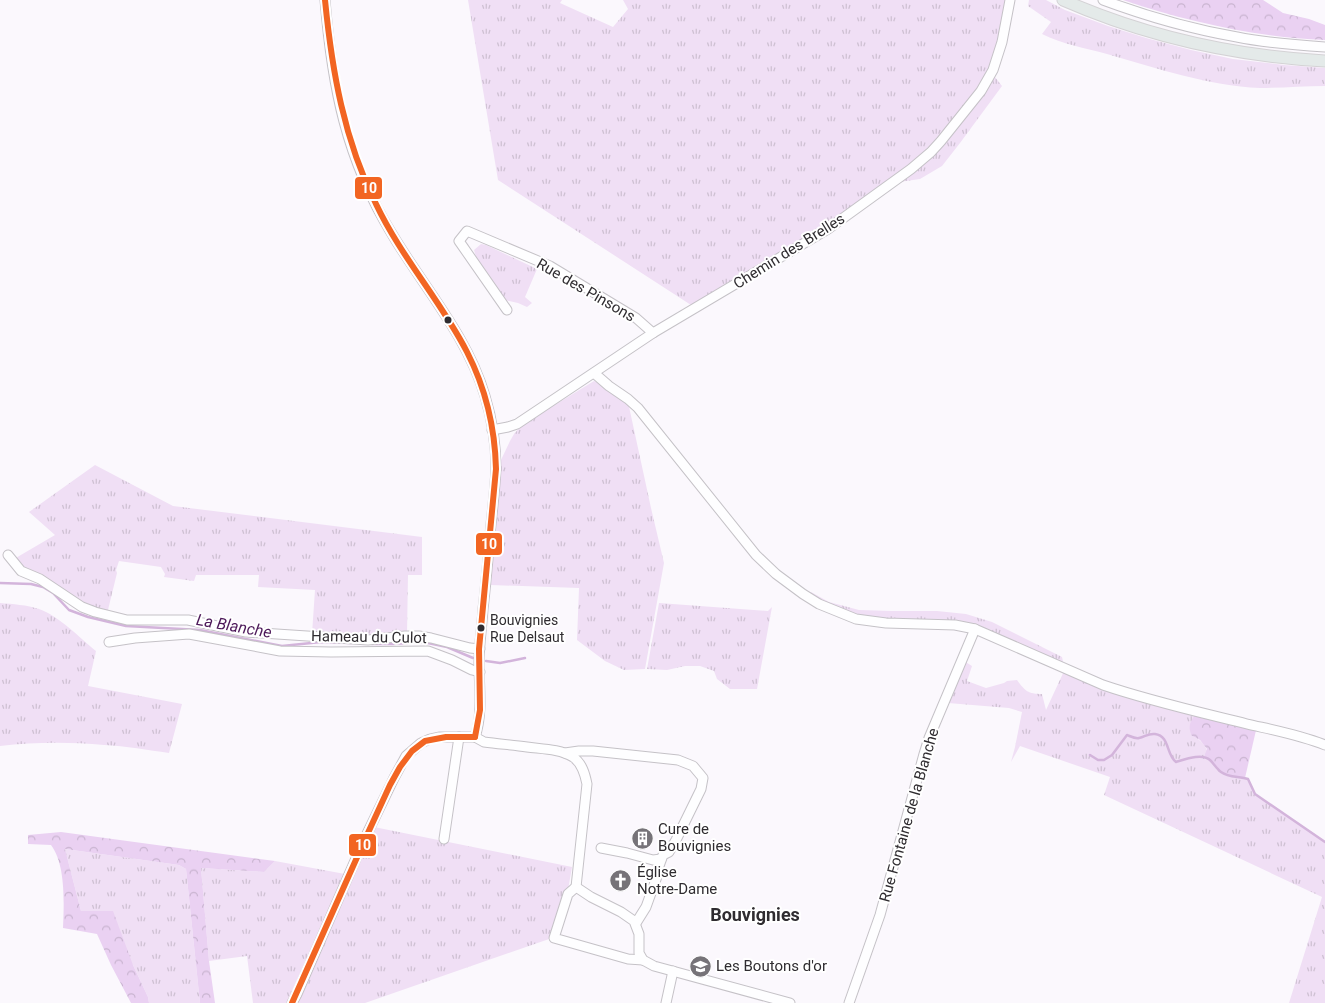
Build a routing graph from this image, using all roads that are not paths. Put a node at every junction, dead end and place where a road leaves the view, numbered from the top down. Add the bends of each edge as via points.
1 (325, 0) edge
2 (1010, 0) edge
3 (1063, 0) edge
4 (1103, 0) edge
5 (1325, 47) edge
6 (1325, 61) edge
7 (507, 310) dead end
8 (653, 333) junction
9 (594, 373) junction
10 (492, 430) junction
11 (8, 555) dead end
12 (975, 630) junction
13 (109, 642) dead end
14 (480, 661) junction
15 (459, 737) junction
16 (475, 737) junction
17 (1325, 745) edge
18 (564, 753) junction
19 (444, 839) dead end
20 (601, 848) dead end
21 (661, 859) junction
22 (576, 887) junction
23 (636, 923) junction
24 (643, 960) junction
25 (673, 971) junction
26 (292, 1003) edge
27 (666, 1003) edge
28 (790, 1003) edge
29 (849, 1003) edge

1 - 10 street via 336,90 357,166 388,229 474,364
2 - 8 street, Chemin des Brelles via 993,70 930,152 911,170 828,229
3 - 6 main road via 1107,18 1203,45 1275,57
4 - 5 street via 1138,13 1237,38
7 - 8 street, Rue des Pinsons via 459,241 467,231 550,266 636,318
8 - 9 street, Chemin des Brelles
9 - 10 street, Chemin des Brelles via 517,424
9 - 12 street via 638,408 756,556 803,594 856,619 955,625
10 - 14 street via 496,468
11 - 14 street, Hameau du Culot via 21,571 40,579 82,607 127,620 188,620 273,635 368,640 419,636 470,648
12 - 17 street via 1120,691
12 - 29 street, Rue Fontaine de la Blanche via 929,738 880,915
13 - 14 street via 188,634 280,651 428,651 472,670
14 - 16 street
15 - 16 street
15 - 19 street
15 - 26 street via 430,739 406,756 364,840
16 - 18 street via 484,742
18 - 21 street via 593,751 678,760 693,766 703,778 701,789 669,852
18 - 22 street via 578,762 587,784
20 - 21 street
21 - 23 street via 646,908
22 - 23 street
22 - 24 street via 568,894 554,938 628,959
23 - 24 street via 638,948
24 - 25 street
25 - 27 street
25 - 28 street

